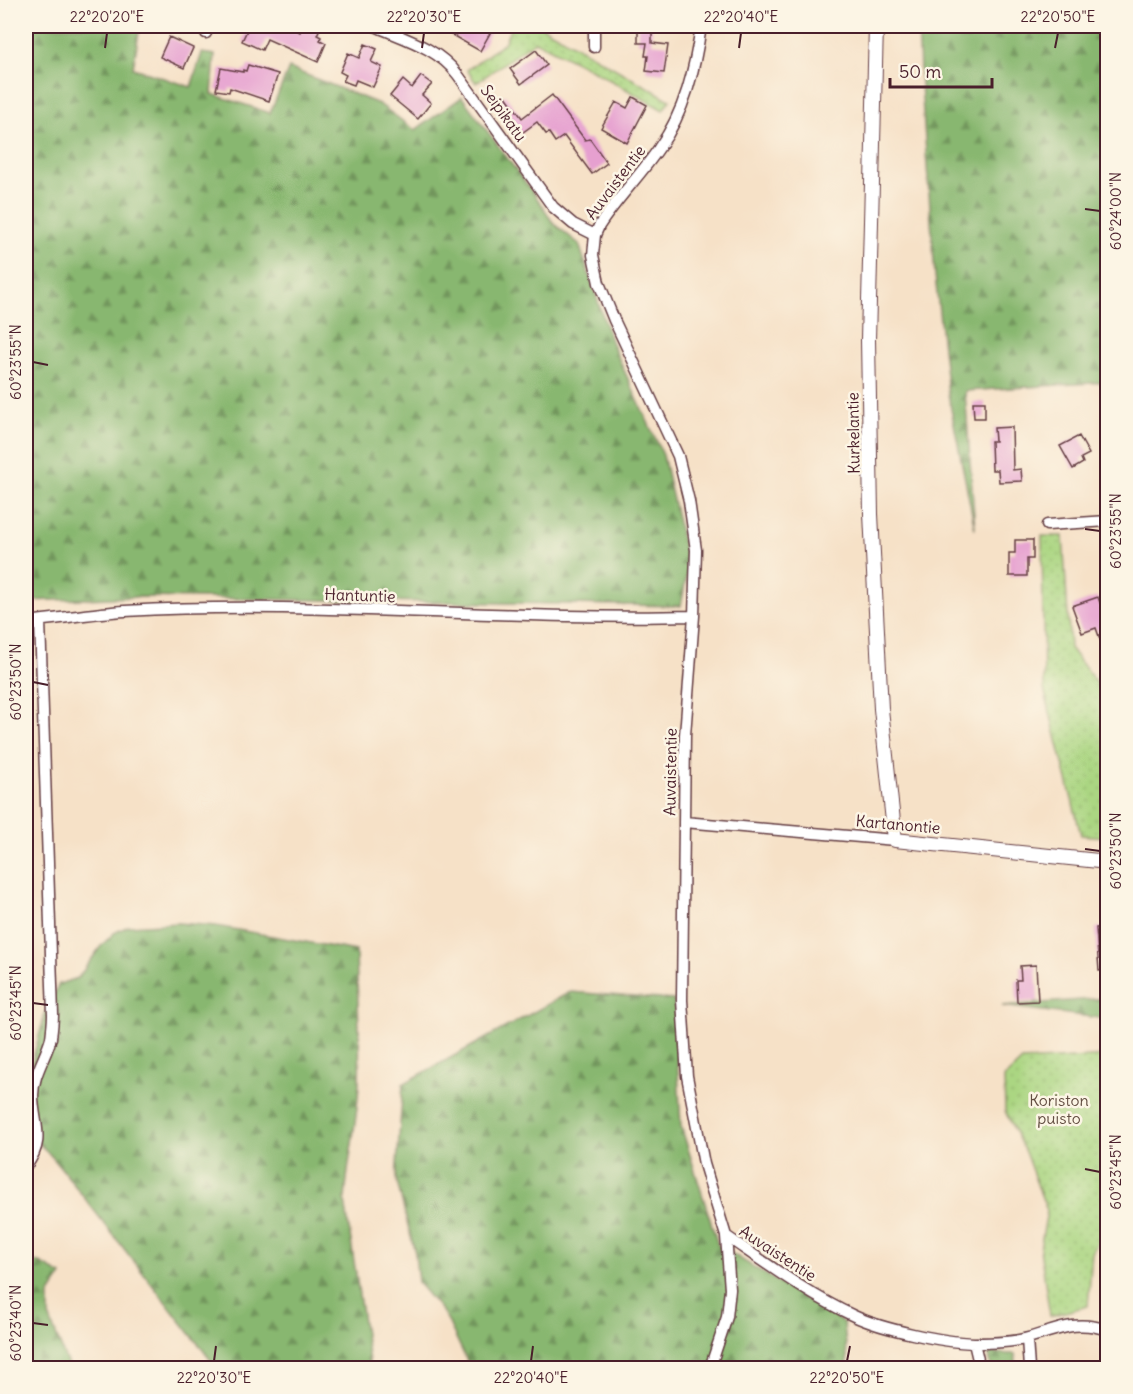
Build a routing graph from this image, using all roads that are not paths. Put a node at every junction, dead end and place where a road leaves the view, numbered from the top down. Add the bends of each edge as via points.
1 (375, 26) edge
2 (594, 26) edge
3 (701, 26) edge
4 (876, 26) edge
5 (594, 48) dead end
6 (595, 235) junction
7 (1107, 521) edge
8 (1047, 525) dead end
9 (694, 616) junction
10 (40, 621) junction
11 (26, 622) edge
12 (684, 822) junction
13 (895, 840) junction
14 (1107, 862) edge
15 (26, 1166) edge
16 (726, 1236) junction
17 (1107, 1330) edge
18 (1027, 1339) junction
19 (974, 1342) junction
20 (710, 1368) edge
21 (980, 1368) edge
22 (1029, 1368) edge

1 - 6 street, Seipikatu via 431,50 452,66 553,207 573,224
2 - 5 street
3 - 6 street, Auvaistentie via 690,81 676,119 660,148 605,216
4 - 13 street, Kurkelantie via 868,340 871,514 881,709
6 - 9 street, Auvaistentie via 593,255 599,283 678,456 696,550
7 - 8 street
9 - 10 street, Hantuntie via 272,608 123,611
9 - 12 street, Auvaistentie via 685,735
10 - 11 street, Hantuntie
10 - 15 street via 53,1015 51,1037 33,1096 38,1134 35,1154
12 - 13 street, Kartanontie
12 - 16 street, Auvaistentie via 682,1000 687,1076 704,1164
13 - 14 street, Kartanontie
16 - 19 street, Auvaistentie via 856,1317 939,1339
16 - 20 street via 730,1289 727,1317
17 - 18 street, Auvaistentie via 1075,1324
18 - 19 street, Auvaistentie
18 - 22 street
19 - 21 street

